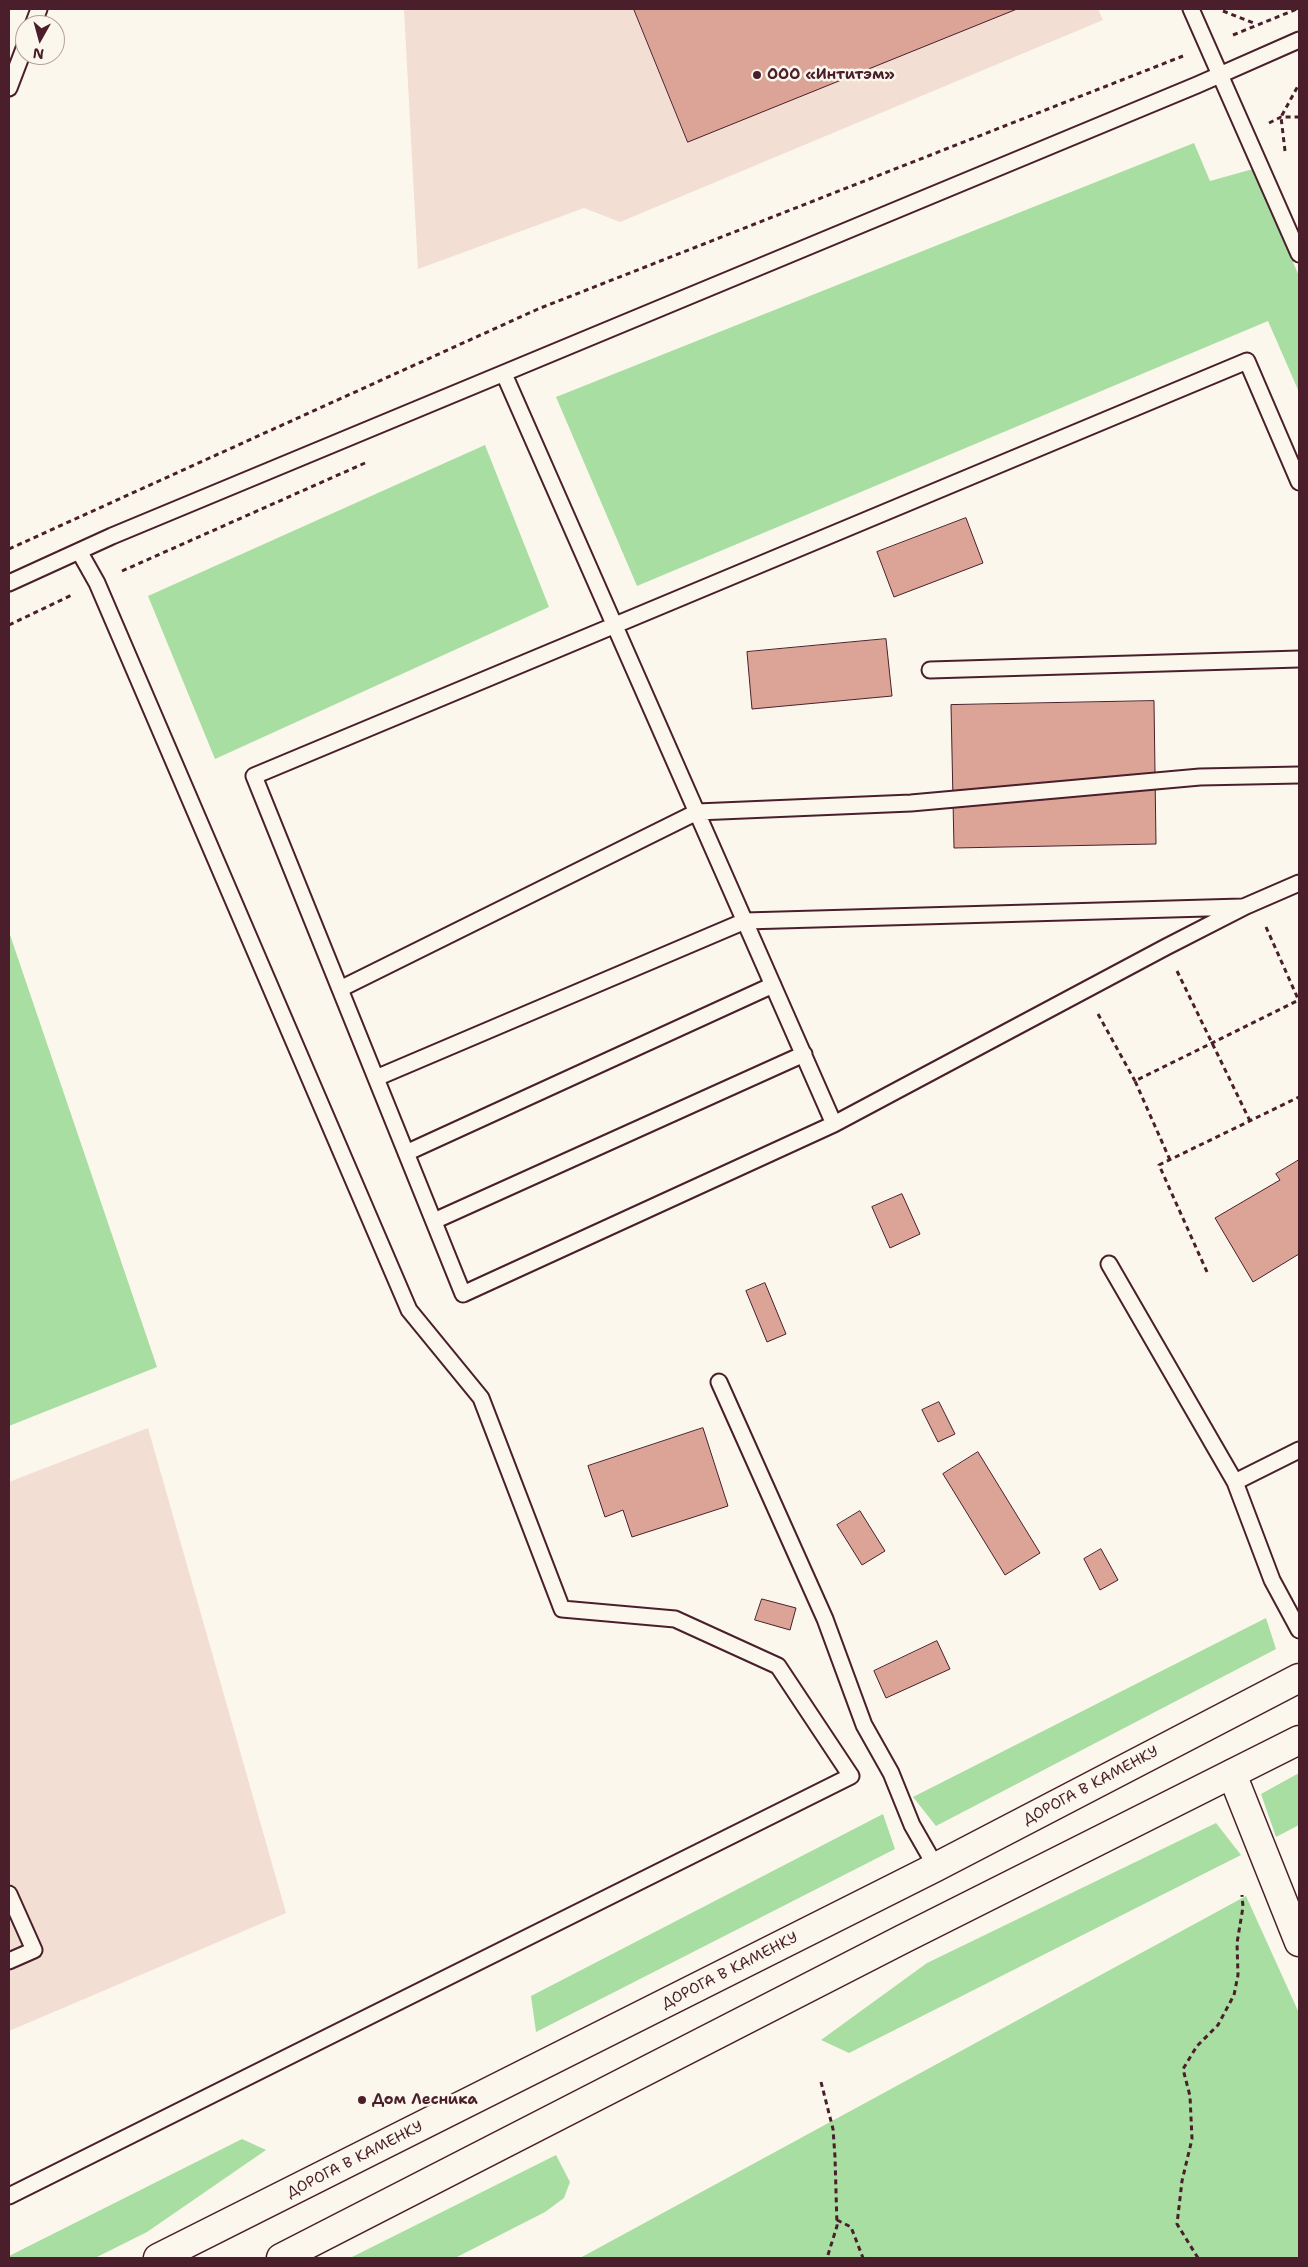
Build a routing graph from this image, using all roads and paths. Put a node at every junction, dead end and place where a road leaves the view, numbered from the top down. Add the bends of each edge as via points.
1 (1192, 9) edge
2 (1222, 9) edge
3 (1297, 9) edge
4 (1299, 40) edge
5 (1184, 56) dead end
6 (18, 65) edge
7 (1220, 75) junction
8 (1299, 84) edge
9 (9, 88) edge
10 (1281, 116) junction
11 (1299, 117) edge
12 (1286, 155) dead end
13 (1299, 254) edge
14 (504, 374) junction
15 (1299, 482) edge
16 (9, 549) edge
17 (79, 551) junction
18 (9, 583) edge
19 (614, 625) junction
20 (1299, 659) edge
21 (930, 670) dead end
22 (1299, 775) edge
23 (697, 812) junction
24 (1299, 883) edge
25 (1246, 906) junction
26 (745, 921) junction
27 (1166, 946) junction
28 (773, 985) junction
29 (340, 989) junction
30 (1083, 991) junction
31 (1299, 1001) edge
32 (1212, 1043) junction
33 (804, 1054) junction
34 (376, 1078) junction
35 (1135, 1081) junction
36 (1299, 1097) edge
37 (1250, 1121) junction
38 (834, 1124) junction
39 (406, 1153) junction
40 (1170, 1160) junction
41 (434, 1221) junction
42 (1109, 1264) dead end
43 (1207, 1272) dead end
44 (719, 1382) dead end
45 (1299, 1450) edge
46 (1235, 1482) junction
47 (1299, 1630) edge
48 (1299, 1678) edge
49 (1299, 1740) edge
50 (1232, 1774) junction
51 (936, 1867) junction
52 (1242, 1890) dead end
53 (9, 1894) edge
54 (1299, 1942) edge
55 (9, 1961) edge
56 (820, 2082) dead end
57 (9, 2196) edge
58 (837, 2220) junction
59 (158, 2258) edge
60 (281, 2258) edge
61 (827, 2258) edge
62 (862, 2258) edge
63 (1198, 2258) edge

1 - 7 lane
2 - 3 path via 1224,13 1257,24
4 - 7 lane
5 - 16 path via 538,309
6 - 9 lane
7 - 13 lane
7 - 14 lane
8 - 10 path
10 - 11 path
10 - 12 path
14 - 17 lane
14 - 19 lane
15 - 19 lane via 1246,361
17 - 18 lane
17 - 57 lane via 97,584 409,1310 481,1398 562,1609 675,1619 778,1666 851,1776
19 - 23 lane
19 - 29 lane via 254,776
20 - 21 lane
22 - 23 lane via 1200,777 911,803
23 - 26 lane
23 - 29 lane
24 - 25 lane
25 - 26 lane
25 - 27 lane
25 - 31 path via 1266,928
26 - 28 lane
26 - 34 lane
27 - 30 lane
27 - 32 path
28 - 33 lane
28 - 39 lane
29 - 34 lane
30 - 35 path
30 - 38 lane
31 - 32 path
32 - 35 path
32 - 37 path
33 - 38 lane
33 - 41 lane
34 - 39 lane
35 - 40 path
36 - 37 path
37 - 40 path
38 - 41 lane via 463,1294
39 - 41 lane
40 - 43 path via 1159,1165
42 - 46 lane
44 - 51 lane via 825,1619 864,1725
45 - 46 lane
46 - 47 lane via 1272,1580
48 - 51 main road, ДОРОГА В КАМЕНКУ
49 - 50 main road
50 - 54 main road
50 - 60 main road
51 - 59 main road, ДОРОГА В КАМЕНКУ
52 - 63 path via 1234,1995 1218,2024 1197,2046 1183,2069 1190,2096 1192,2140 1182,2181 1177,2224
53 - 55 lane via 34,1950
56 - 58 path via 833,2128
58 - 61 path
58 - 62 path via 851,2227

